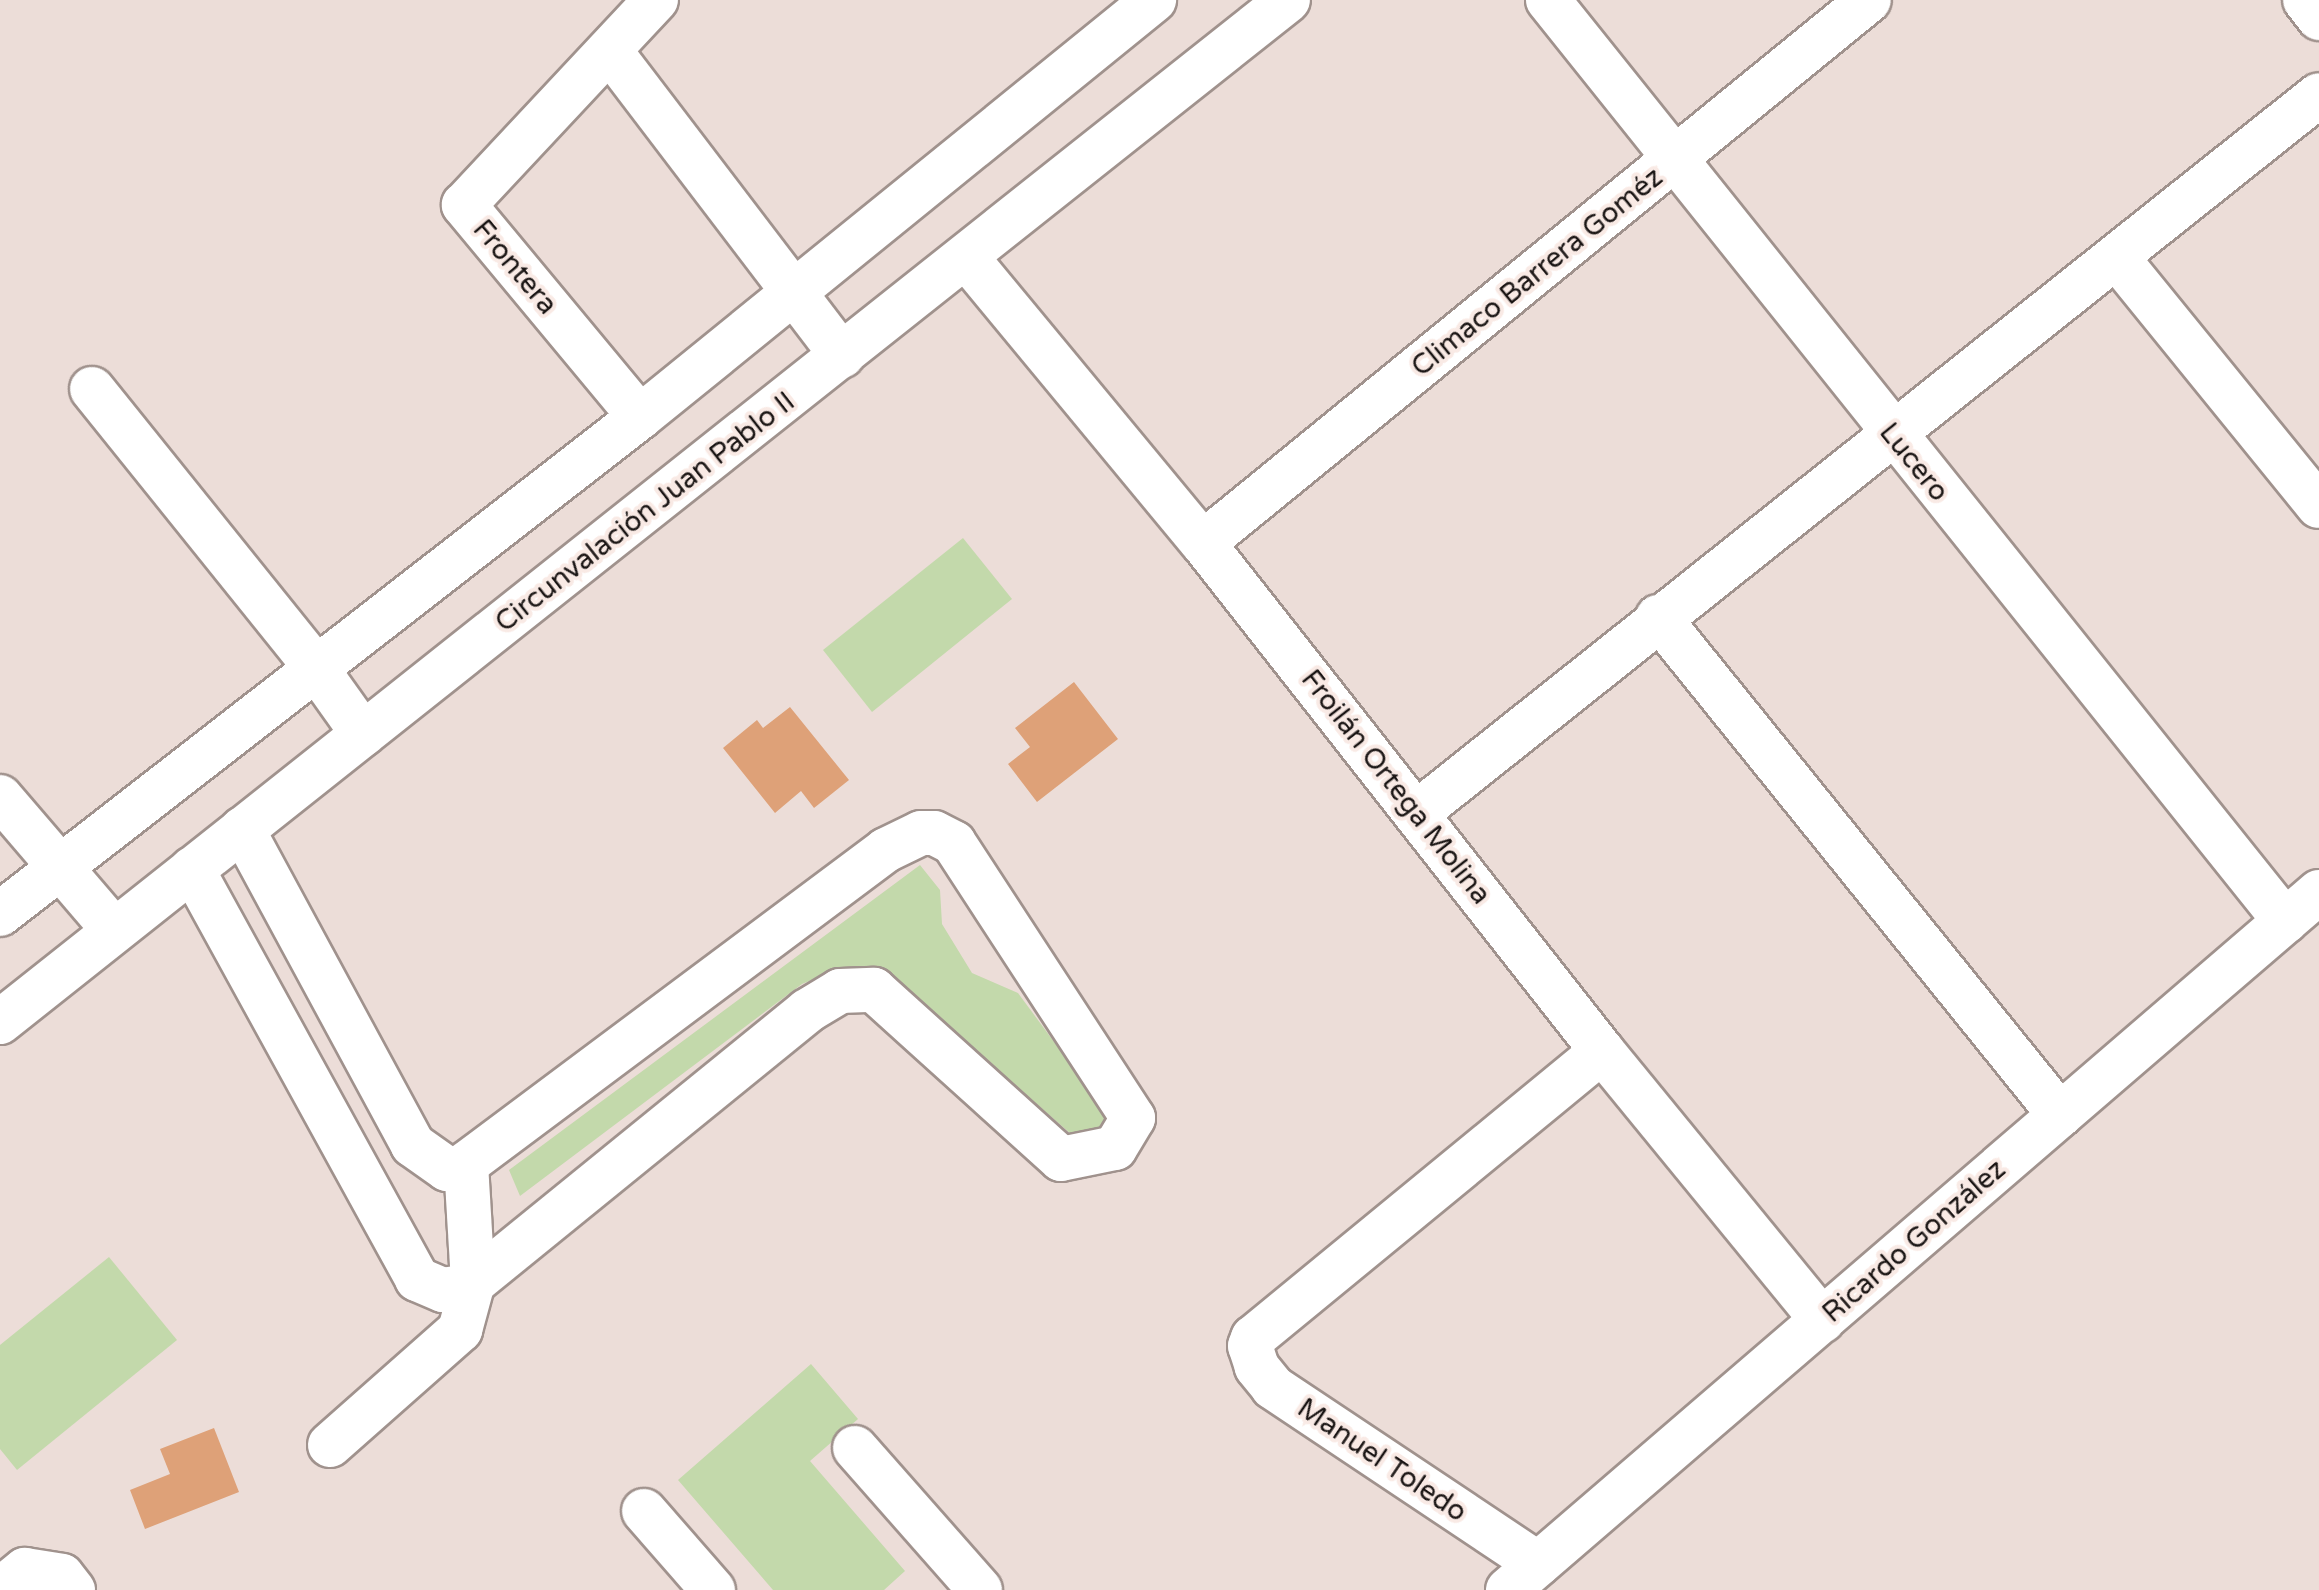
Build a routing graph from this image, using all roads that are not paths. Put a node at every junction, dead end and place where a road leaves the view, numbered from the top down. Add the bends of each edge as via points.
1 (656, 0) edge
2 (1154, 0) edge
3 (1288, 0) edge
4 (1548, 0) edge
5 (1869, 0) edge
6 (2305, 0) edge
7 (2319, 18) edge
8 (610, 51) junction
9 (2319, 95) edge
10 (1674, 160) junction
11 (966, 257) junction
12 (2118, 259) junction
13 (796, 291) junction
14 (842, 356) junction
15 (92, 389) dead end
16 (640, 417) junction
17 (1891, 434) junction
18 (2319, 506) edge
19 (1203, 543) junction
20 (1658, 617) junction
21 (316, 668) junction
22 (363, 734) junction
23 (0, 797) edge
24 (1418, 812) junction
25 (242, 829) junction
26 (59, 866) junction
27 (192, 869) junction
28 (2319, 892) edge
29 (0, 914) edge
30 (2285, 921) junction
31 (114, 930) junction
32 (0, 1022) edge
33 (1602, 1051) junction
34 (2060, 1115) junction
35 (466, 1164) junction
36 (473, 1282) junction
37 (1822, 1320) junction
38 (330, 1445) dead end
39 (855, 1448) dead end
40 (644, 1511) dead end
41 (1523, 1577) edge
42 (963, 1584) edge
43 (0, 1590) edge
44 (73, 1590) edge
45 (713, 1590) edge

1 - 8 street, Frontera
2 - 13 street
3 - 11 street, Circunvalación Juan Pablo II
4 - 10 street, Lucero
5 - 10 street, Climaco Barrera Goméz
6 - 7 street
8 - 13 street
8 - 16 street, Frontera via 464,205
9 - 12 street
10 - 17 street, Lucero
10 - 19 street, Climaco Barrera Goméz
11 - 14 street, Circunvalación Juan Pablo II
11 - 19 street, Froilán Ortega Molina
12 - 17 street
12 - 18 street
13 - 14 street
13 - 16 street
14 - 22 street, Circunvalación Juan Pablo II
15 - 21 street
16 - 21 street
17 - 20 street
17 - 30 street, Lucero
19 - 24 street, Froilán Ortega Molina
20 - 24 street
20 - 34 street
21 - 22 street
21 - 26 street
22 - 25 street, Circunvalación Juan Pablo II
23 - 26 street
24 - 33 street, Froilán Ortega Molina
25 - 27 street, Circunvalación Juan Pablo II
25 - 35 street via 413,1145 435,1165 458,1170
26 - 29 street
26 - 31 street
27 - 31 street, Circunvalación Juan Pablo II
27 - 36 street via 417,1279 443,1290
28 - 30 street, Ricardo González
30 - 34 street, Ricardo González
31 - 32 street, Circunvalación Juan Pablo II
33 - 37 street, Froilán Ortega Molina
33 - 41 street, Manuel Toledo via 1253,1338 1251,1354 1273,1387
34 - 37 street, Ricardo González
35 - 36 street
35 - 36 street via 886,850 921,833 954,843 1133,1118 1115,1148 1061,1159 874,990 840,991 807,1011
36 - 38 street via 460,1330
37 - 41 street, Ricardo González
39 - 42 street
40 - 45 street
43 - 44 street via 25,1570 62,1576

